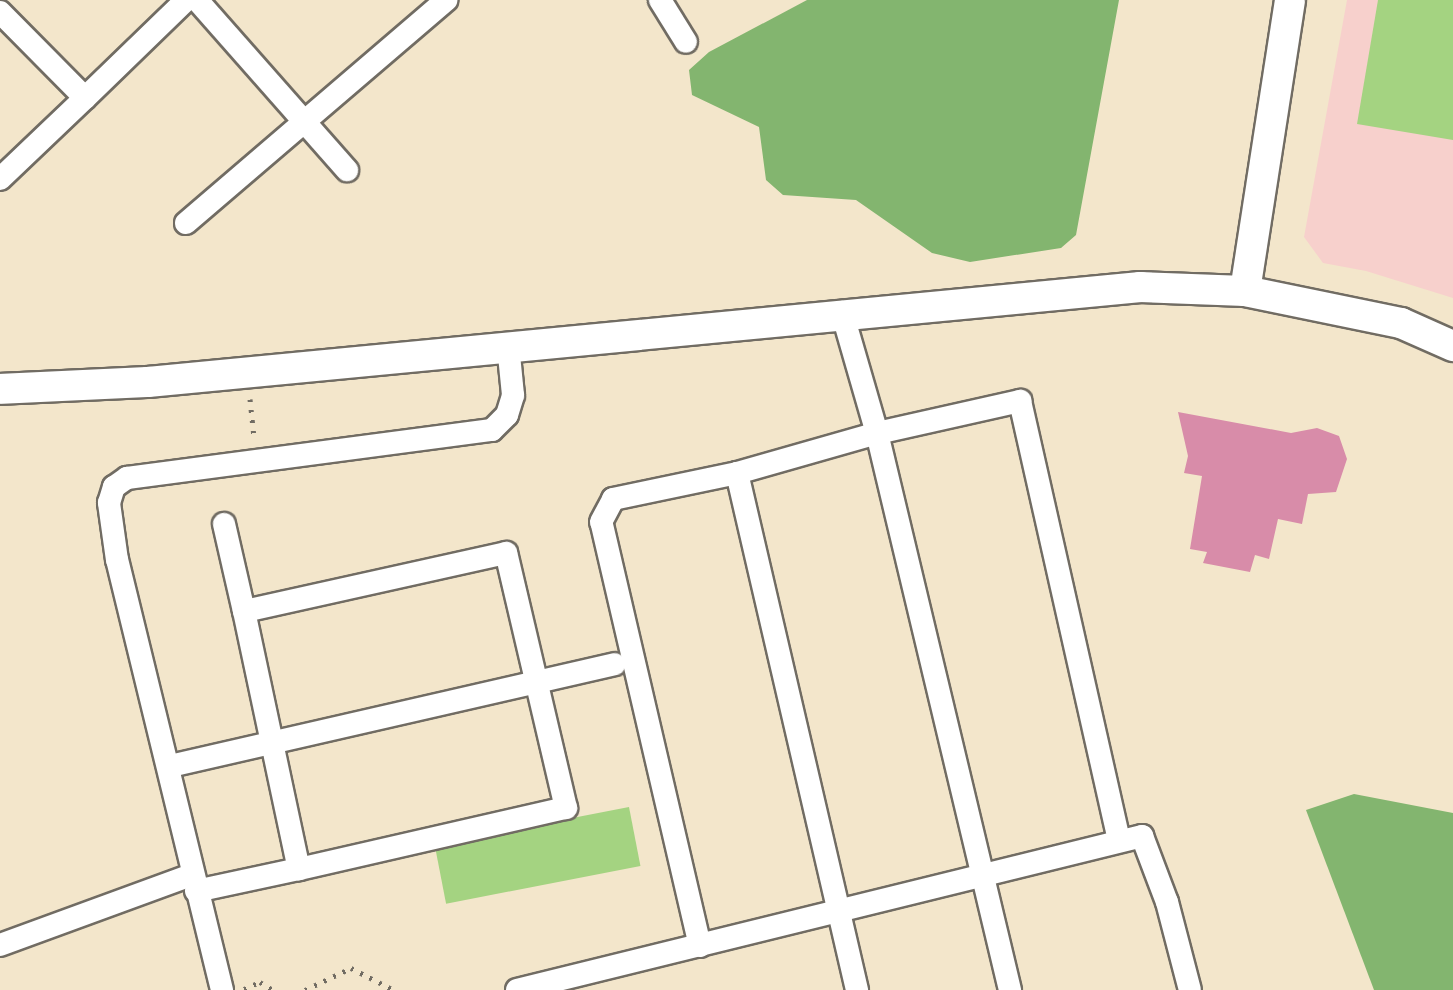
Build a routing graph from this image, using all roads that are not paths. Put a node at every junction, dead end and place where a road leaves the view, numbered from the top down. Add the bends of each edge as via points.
1 (186, 0) edge
2 (197, 0) edge
3 (446, 0) edge
4 (660, 0) edge
5 (1290, 0) edge
6 (0, 12) edge
7 (686, 42) dead end
8 (85, 98) junction
9 (304, 122) junction
10 (347, 170) dead end
11 (0, 179) edge
12 (186, 223) dead end
13 (1245, 291) junction
14 (842, 312) junction
15 (508, 345) junction
16 (1453, 346) edge
17 (1, 393) edge
18 (877, 433) junction
19 (737, 473) junction
20 (224, 524) dead end
21 (244, 611) junction
22 (614, 664) dead end
23 (536, 681) junction
24 (273, 743) junction
25 (170, 766) junction
26 (1120, 840) junction
27 (299, 869) junction
28 (982, 876) junction
29 (193, 883) junction
30 (840, 909) junction
31 (0, 945) edge
32 (700, 946) junction
33 (222, 990) edge
34 (517, 990) edge
35 (857, 990) edge
36 (1010, 990) edge
37 (1190, 990) edge

1 - 8 street
2 - 9 street
3 - 9 street
4 - 7 street
5 - 13 street
6 - 8 street
8 - 11 street
9 - 10 street
9 - 12 street
13 - 14 street via 1140,287
13 - 16 street via 1401,323
14 - 15 street
14 - 18 street
15 - 17 street
15 - 25 street via 514,395 492,430 126,478 114,487 109,503 117,560
18 - 19 street
18 - 26 street via 1020,401
18 - 28 street
19 - 30 street
19 - 32 street via 613,499 601,522
20 - 21 street
21 - 23 street via 506,553
21 - 24 street
22 - 23 street
23 - 24 street
23 - 27 street via 566,808
24 - 25 street
24 - 27 street
25 - 29 street
26 - 28 street
26 - 37 street via 1142,836 1168,902
27 - 29 street
28 - 30 street
28 - 36 street
29 - 31 street
29 - 33 street
30 - 32 street
30 - 35 street
32 - 34 street

